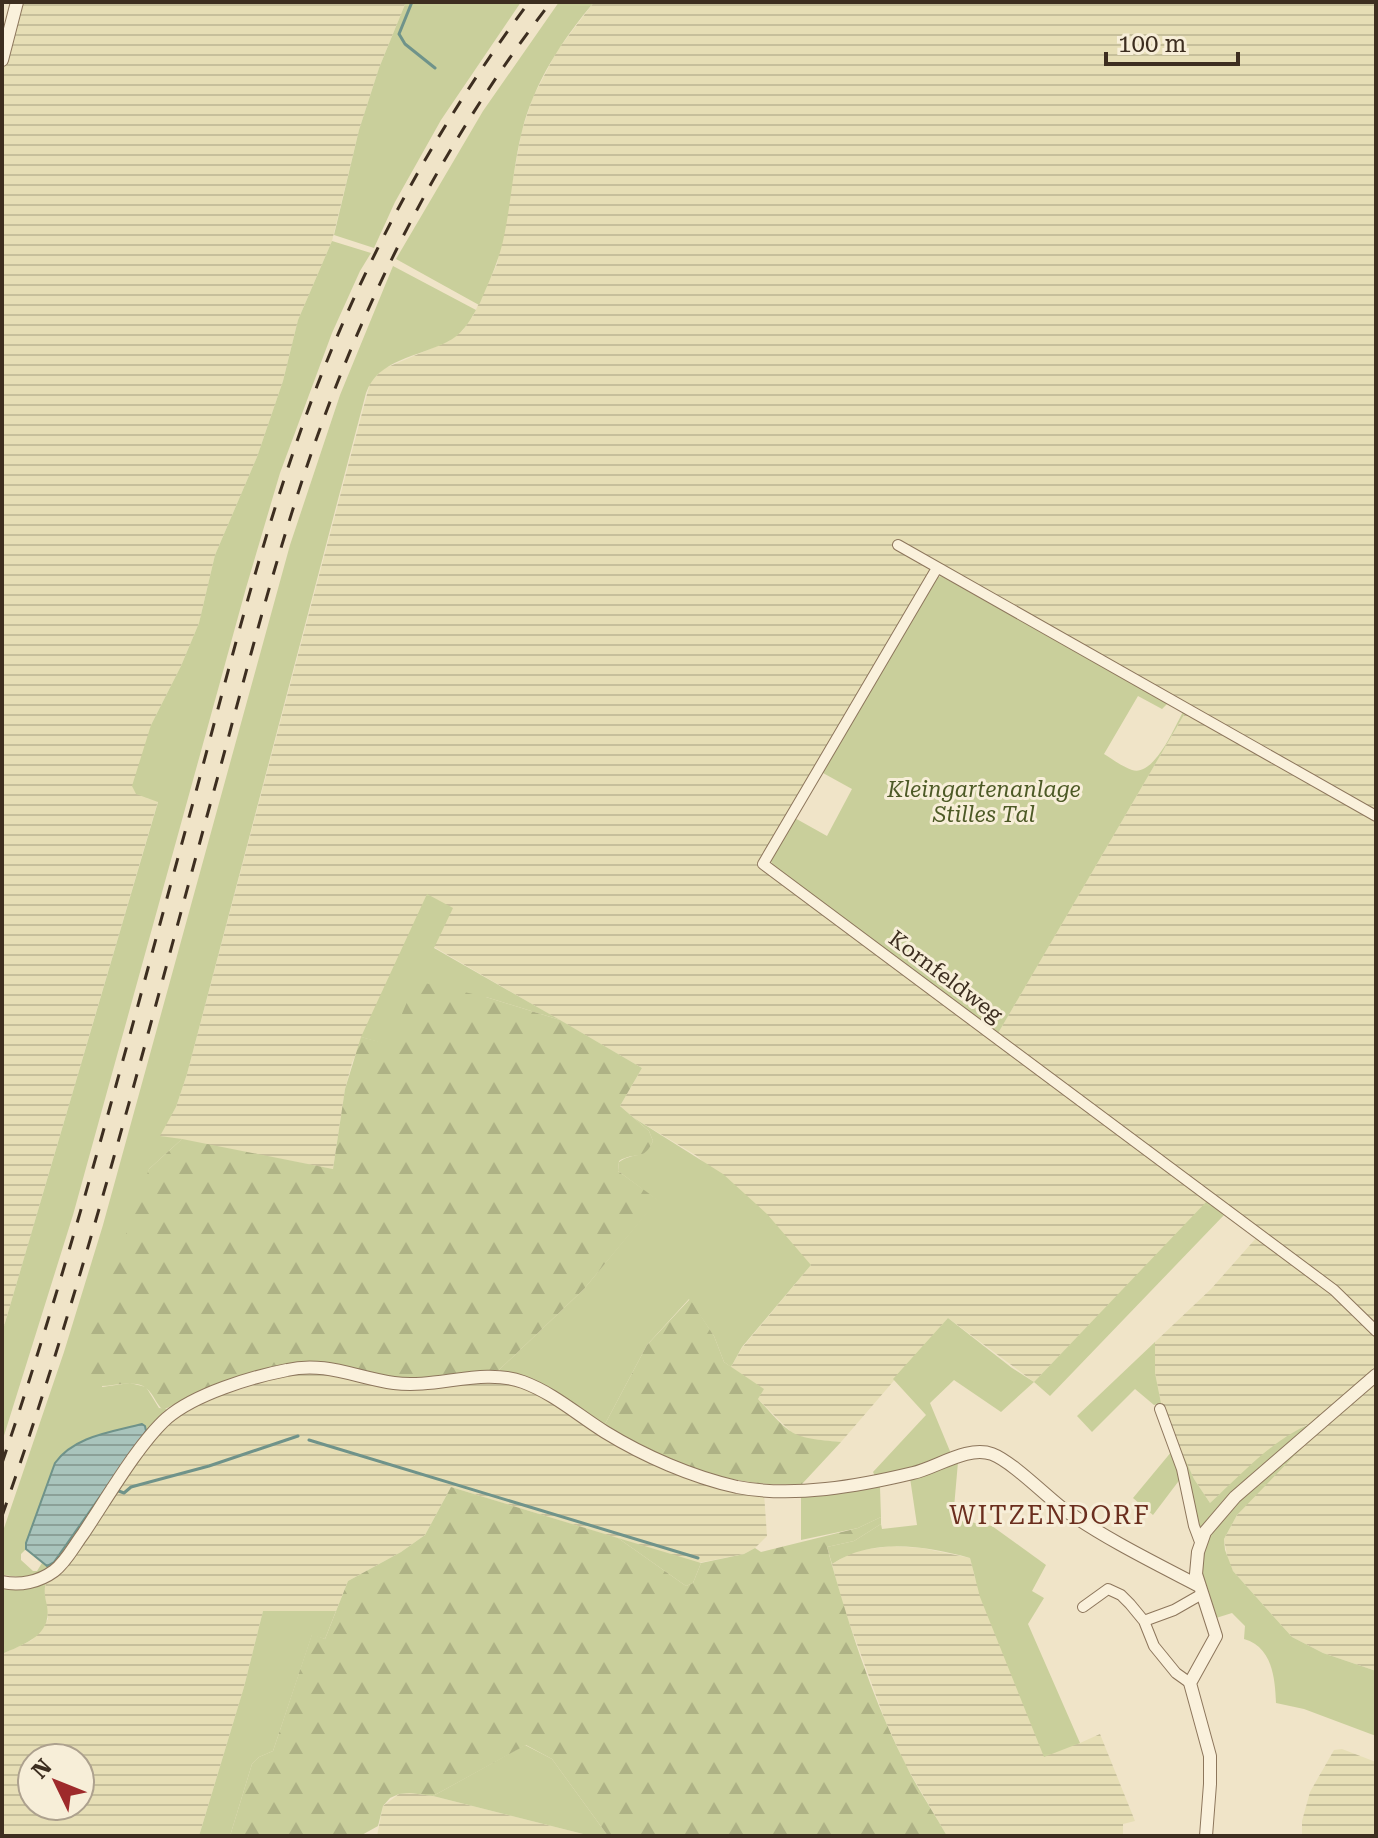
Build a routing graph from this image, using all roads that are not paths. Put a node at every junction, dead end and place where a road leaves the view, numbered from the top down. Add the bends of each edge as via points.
1 (17, 2) edge
2 (2, 60) edge
3 (898, 545) dead end
4 (937, 568) junction
5 (1376, 816) edge
6 (1376, 1331) edge
7 (1376, 1375) edge
8 (1160, 1409) dead end
9 (1200, 1542) junction
10 (2, 1582) edge
11 (1200, 1590) junction
12 (1083, 1607) dead end
13 (1144, 1621) junction
14 (1190, 1683) junction
15 (1206, 1836) edge

1 - 2 street
3 - 4 street
4 - 5 street
4 - 6 street, Kornfeldweg via 763,864 1334,1290
7 - 9 street via 1228,1503
8 - 9 street
9 - 11 street
10 - 11 street via 27,1583 54,1571 162,1423 184,1405 275,1373 310,1367 405,1384 515,1380 640,1451 720,1482 763,1490 882,1479 974,1453 992,1454 1066,1511
11 - 13 street via 1174,1610
11 - 14 street via 1216,1636
12 - 13 street via 1103,1591 1113,1590
13 - 14 street via 1154,1646
14 - 15 street via 1210,1756

